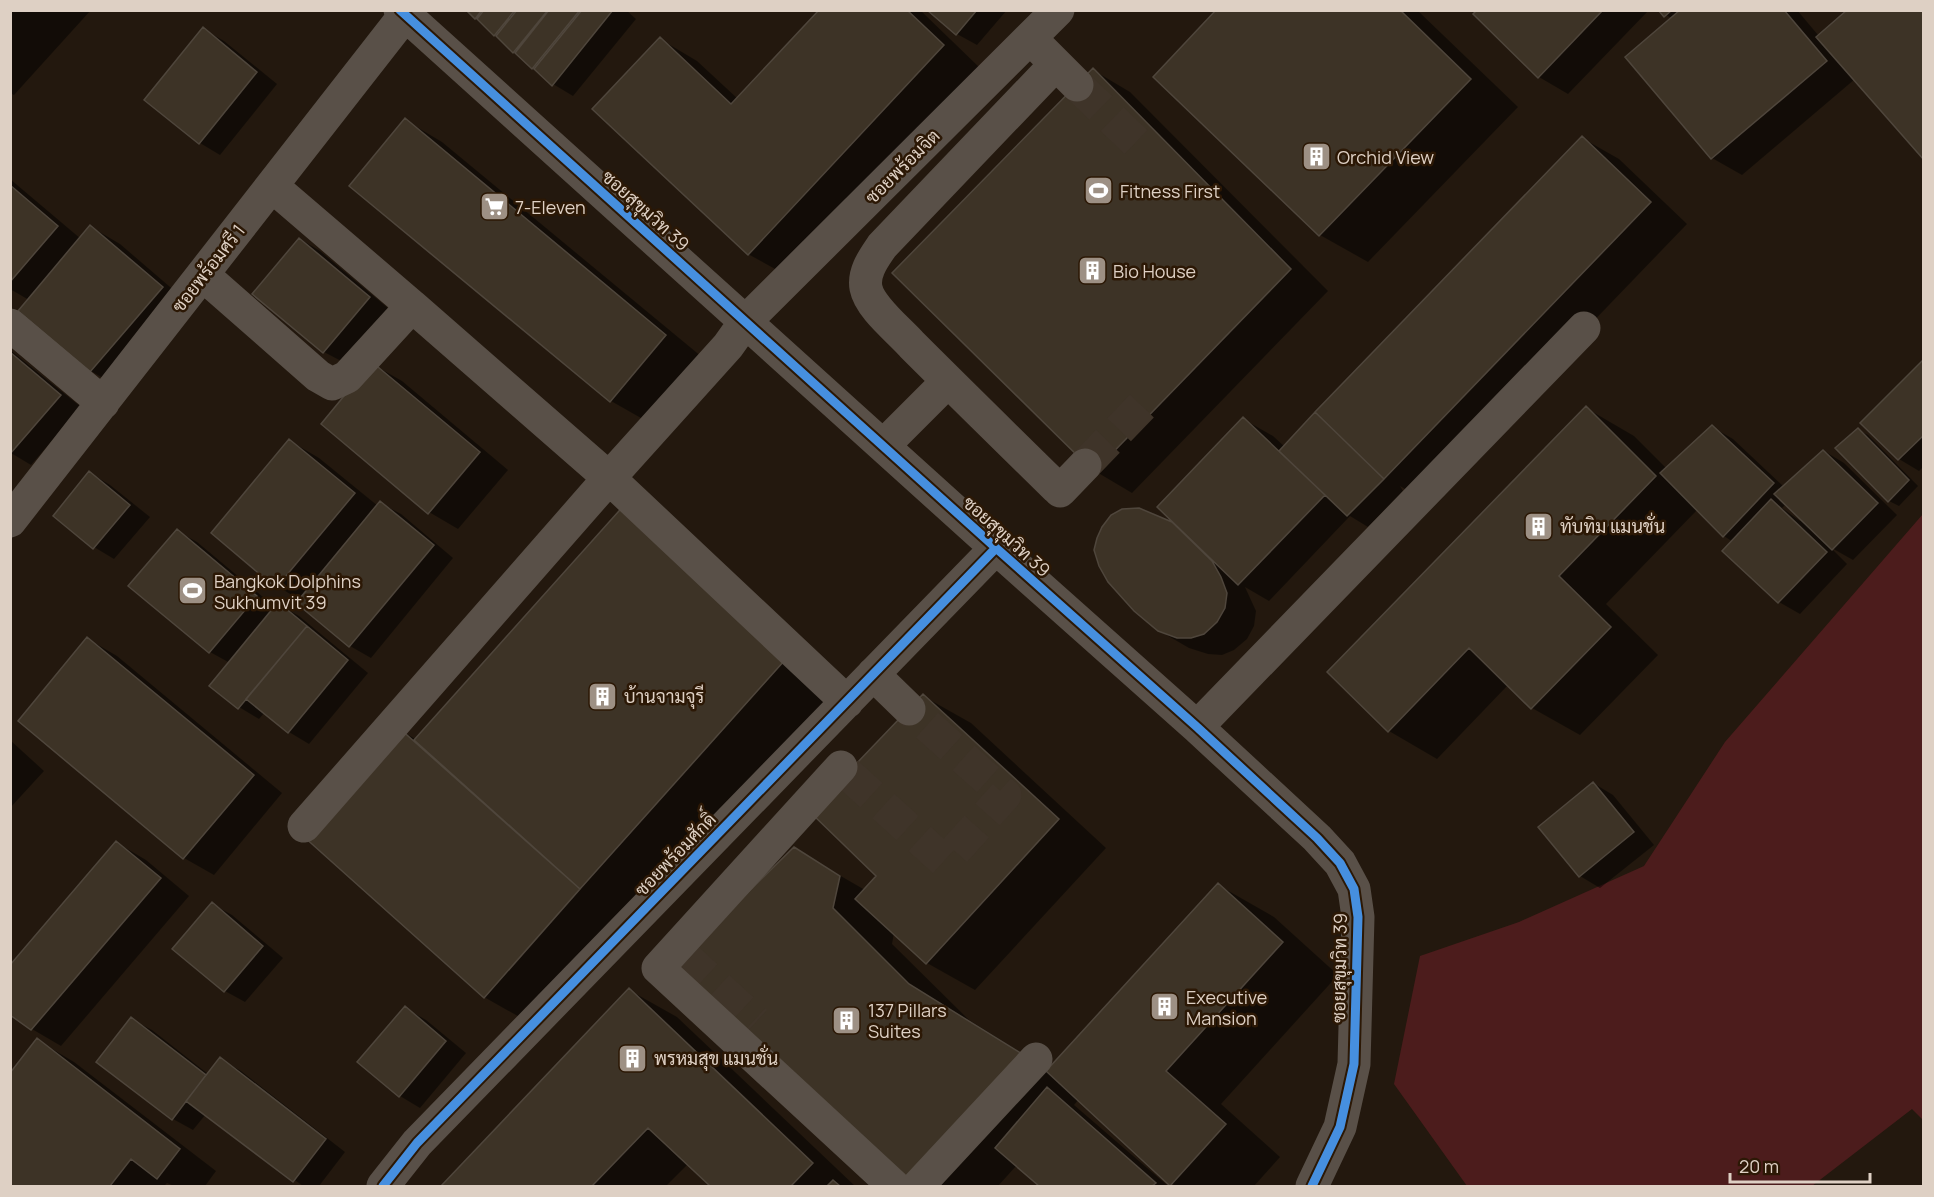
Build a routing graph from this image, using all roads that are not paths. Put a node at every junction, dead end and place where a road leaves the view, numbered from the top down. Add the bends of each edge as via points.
1 (1058, 10) edge
2 (403, 13) edge
3 (1030, 39) junction
4 (272, 186) junction
5 (203, 275) junction
6 (412, 306) junction
7 (746, 322) junction
8 (10, 325) edge
9 (1584, 328) dead end
10 (948, 381) junction
11 (103, 403) junction
12 (883, 446) junction
13 (1085, 465) tunnel mouth
14 (609, 478) junction
15 (10, 521) edge
16 (996, 548) junction
17 (873, 674) junction
18 (847, 702) junction
19 (909, 709) tunnel mouth
20 (1197, 727) junction
21 (811, 739) junction
22 (304, 826) dead end
23 (622, 932) junction
24 (672, 957) junction
25 (1036, 1059) dead end
26 (383, 1186) edge
27 (894, 1186) edge
28 (918, 1186) edge
29 (1312, 1186) edge

1 - 3 street, ซอยพร้อมจิต
2 - 4 street, ซอยพร้อมศรี 1
2 - 7 street, ซอยสุขุมวิท 39
3 - 7 street, ซอยพร้อมจิต
3 - 10 street via 1066,74 882,246 867,274 866,288 874,305
4 - 5 street, ซอยพร้อมศรี 1
4 - 6 street
5 - 6 street via 332,384 347,377
5 - 11 street, ซอยพร้อมศรี 1
6 - 14 street
7 - 12 street, ซอยสุขุมวิท 39
7 - 14 street, ซอยพร้อมจิต
8 - 11 street
9 - 20 street
10 - 12 street
10 - 13 street via 1060,490
11 - 15 street, ซอยพร้อมศรี 1
12 - 16 street, ซอยสุขุมวิท 39
14 - 18 street
14 - 22 street, ซอยพร้อมจิต
16 - 17 street, ซอยพร้อมศักดิ์
16 - 20 street, ซอยสุขุมวิท 39
17 - 18 street, ซอยพร้อมศักดิ์
17 - 19 street
18 - 21 street, ซอยพร้อมศักดิ์
20 - 29 street, ซอยสุขุมวิท 39 via 1317,838 1340,863 1354,889 1358,917 1354,1064 1340,1127
21 - 23 street, ซอยพร้อมศักดิ์
21 - 24 street via 844,770
23 - 24 street
23 - 26 street, ซอยพร้อมศักดิ์ via 417,1143
24 - 27 street
25 - 28 street

